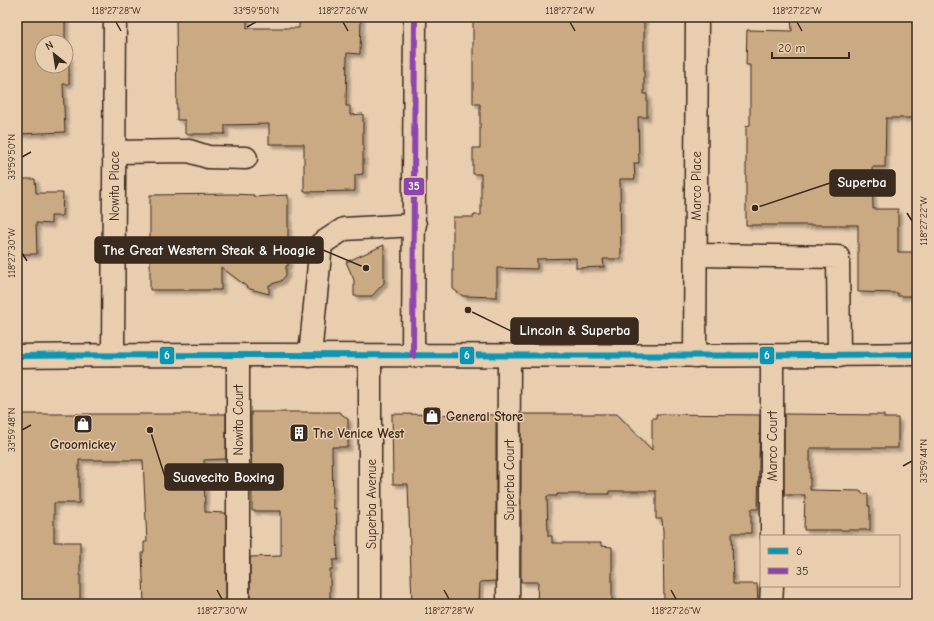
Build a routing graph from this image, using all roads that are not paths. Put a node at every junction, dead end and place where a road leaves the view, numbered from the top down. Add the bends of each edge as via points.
1 (115, 17) edge
2 (415, 17) edge
3 (697, 17) edge
4 (114, 152) junction
5 (246, 158) dead end
6 (415, 225) junction
7 (696, 255) junction
8 (917, 354) edge
9 (113, 355) junction
10 (17, 356) edge
11 (238, 356) junction
12 (310, 356) junction
13 (370, 356) junction
14 (413, 356) junction
15 (509, 356) junction
16 (695, 356) junction
17 (772, 356) junction
18 (839, 356) junction
19 (772, 535) edge
20 (772, 587) edge
21 (238, 604) edge
22 (370, 604) edge
23 (508, 604) edge
24 (772, 604) edge

1 - 4 main road, Nowita Place
2 - 6 main road
3 - 7 main road, Marco Place
4 - 5 main road via 189,151 208,157
4 - 9 main road, Nowita Place
6 - 12 main road via 344,229 321,244
6 - 14 main road
7 - 16 main road, Marco Place
7 - 18 main road via 838,257
8 - 18 main road
9 - 10 main road
9 - 11 main road
11 - 12 main road
11 - 21 main road, Nowita Court
12 - 13 main road
13 - 14 main road
13 - 22 main road, Superba Avenue
14 - 15 main road
15 - 16 main road
15 - 23 main road, Superba Court
16 - 17 main road
17 - 18 main road
17 - 19 main road, Marco Court
20 - 24 main road

